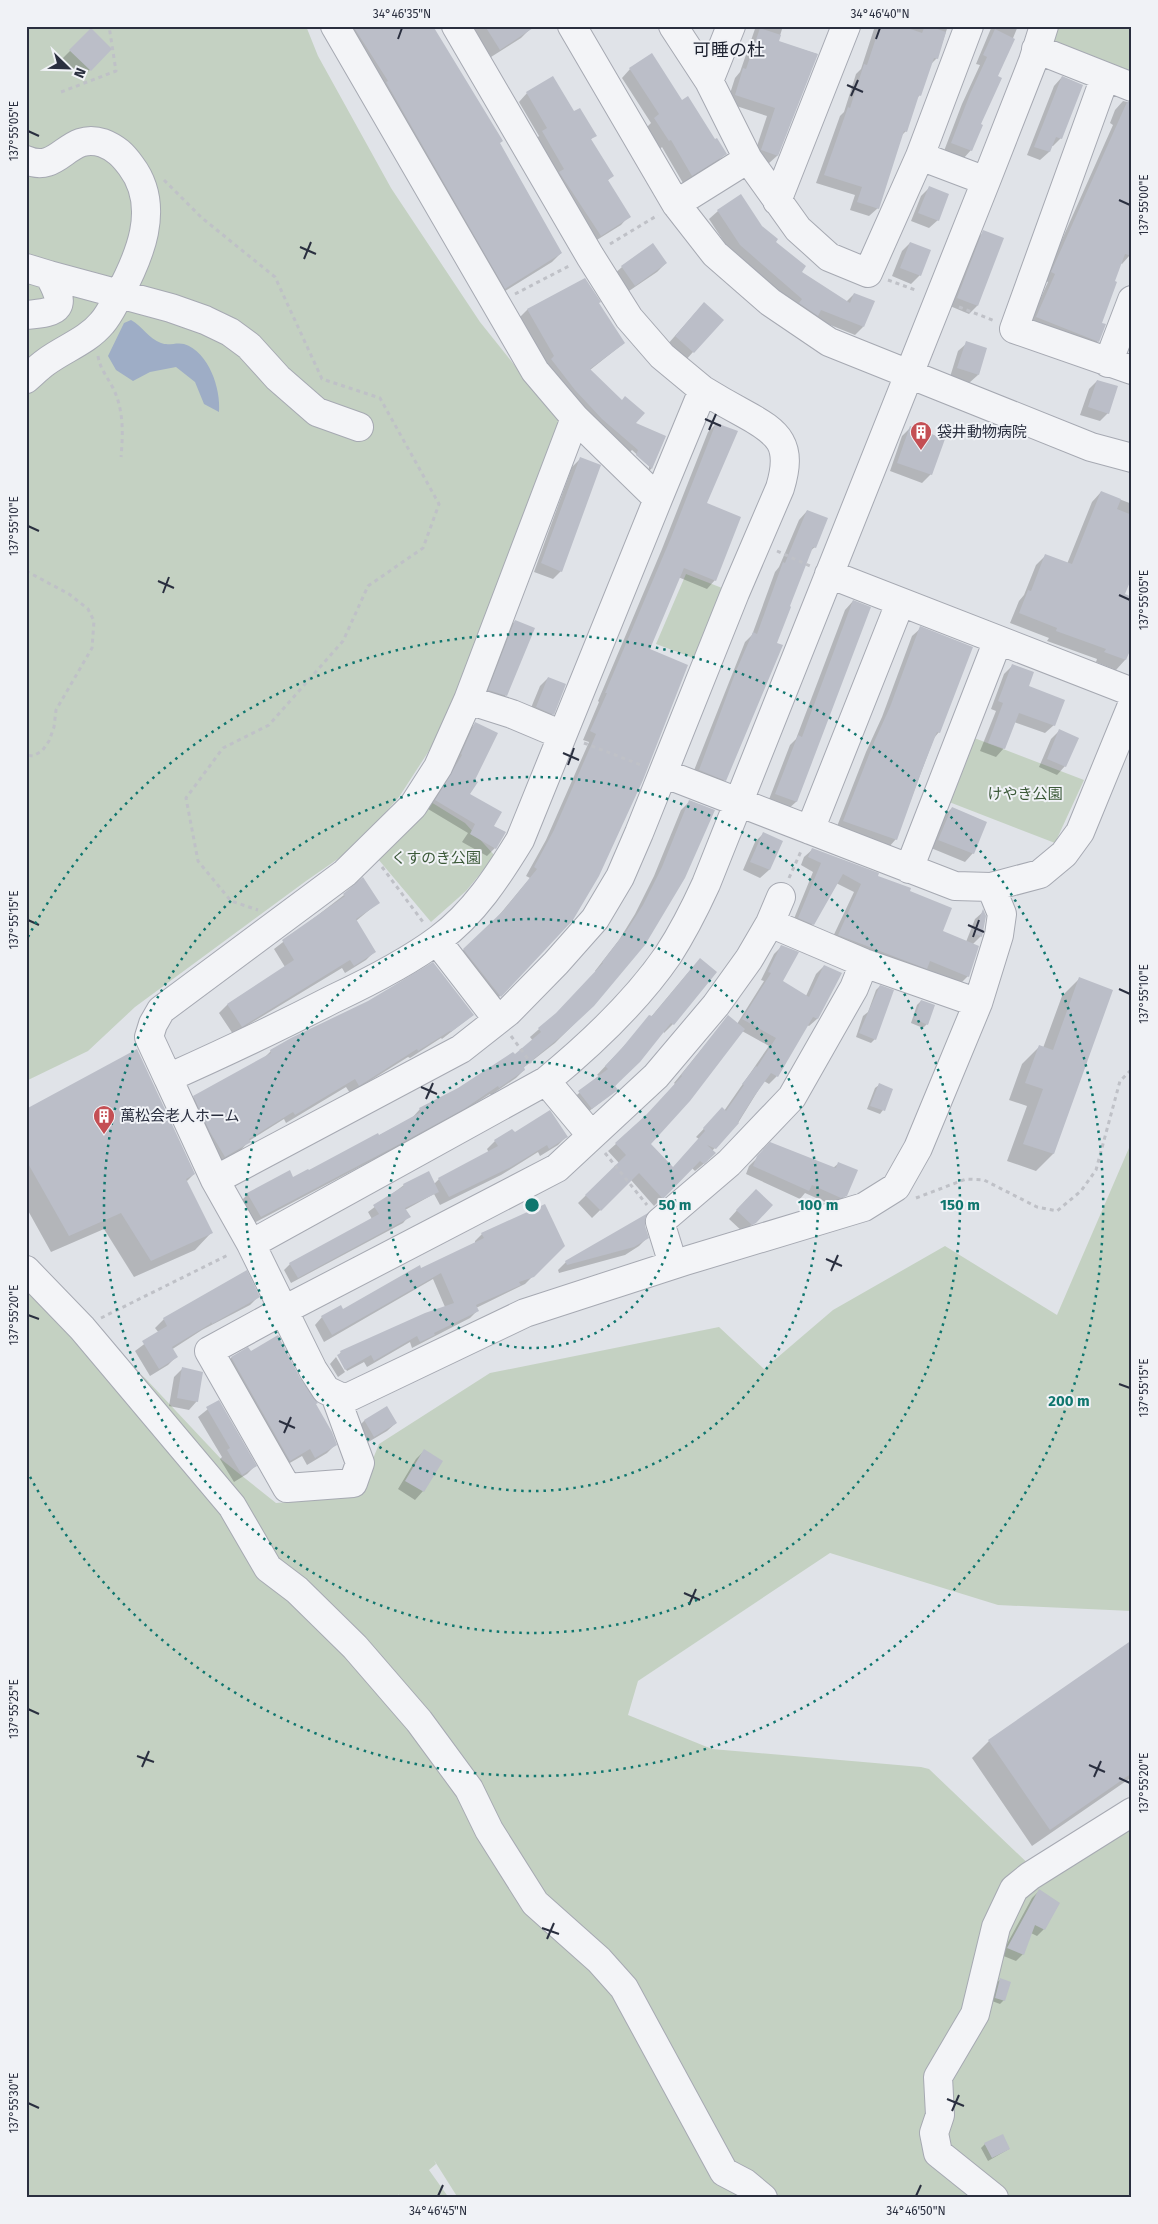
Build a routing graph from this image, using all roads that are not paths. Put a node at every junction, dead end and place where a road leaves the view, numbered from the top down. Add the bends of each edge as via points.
1 (335, 26) edge
2 (456, 26) edge
3 (572, 26) edge
4 (673, 26) edge
5 (731, 26) edge
6 (846, 26) edge
7 (969, 26) edge
8 (1040, 38) edge
9 (1105, 78) junction
10 (709, 81) junction
11 (1132, 86) edge
12 (920, 156) junction
13 (748, 159) junction
14 (26, 160) edge
15 (986, 181) junction
16 (777, 202) junction
17 (676, 204) junction
18 (38, 272) edge
19 (120, 294) junction
20 (1132, 300) edge
21 (26, 315) edge
22 (1120, 366) edge
23 (909, 376) junction
24 (26, 379) edge
25 (703, 390) junction
26 (575, 418) junction
27 (359, 427) dead end
28 (1132, 458) edge
29 (658, 499) junction
30 (829, 574) junction
31 (900, 603) junction
32 (998, 640) junction
33 (1132, 692) edge
34 (468, 700) junction
35 (1132, 705) edge
36 (562, 735) junction
37 (663, 773) junction
38 (739, 802) junction
39 (810, 830) junction
40 (908, 869) junction
41 (991, 887) junction
42 (781, 897) road end
43 (770, 923) junction
44 (437, 940) junction
45 (864, 962) junction
46 (978, 1003) junction
47 (498, 1020) junction
48 (168, 1078) junction
49 (546, 1081) junction
50 (591, 1135) junction
51 (215, 1180) junction
52 (251, 1244) junction
53 (674, 1264) junction
54 (26, 1270) edge
55 (284, 1310) junction
56 (335, 1395) junction
57 (1132, 1812) edge
58 (763, 2198) edge
59 (994, 2198) edge

1 - 26 street via 535,371
2 - 25 street via 629,318 662,356
3 - 17 street
4 - 10 street
5 - 10 street
6 - 16 street
7 - 12 street
8 - 9 street
8 - 15 street
9 - 11 street
9 - 22 street via 1014,329
10 - 13 street
12 - 15 street
12 - 16 street via 868,273 829,257 798,228
13 - 16 street
13 - 17 street
14 - 19 street via 40,164 51,161 80,142 91,141 120,151 139,176 147,204 146,225 133,268
15 - 23 street
17 - 23 street via 715,254 770,302 829,342
18 - 19 street
18 - 21 street via 58,291 59,300 50,313
19 - 24 street via 115,306 93,332
19 - 27 street via 171,308 230,332 249,346 316,412
20 - 22 street
23 - 28 street via 1091,447
23 - 30 street
25 - 29 street
25 - 37 street via 766,426 779,438 785,471
26 - 29 street
26 - 34 street
29 - 36 street
30 - 31 street
30 - 38 street
31 - 32 street
31 - 39 street
32 - 33 street
32 - 40 street
34 - 36 street
34 - 48 street via 438,767 413,806 370,850 338,879 161,1010 149,1037
35 - 41 street via 1080,832 1064,854 1040,874
36 - 44 street via 520,840 471,910
37 - 38 street
37 - 47 street via 620,877 594,919 556,963
38 - 39 street
38 - 49 street via 691,917 668,954 645,985 588,1046
39 - 40 street
40 - 41 street via 954,886
41 - 46 street via 1002,914 999,935
42 - 43 street
43 - 45 street
43 - 50 street via 716,1005 656,1076
44 - 47 street
44 - 48 street via 374,979 247,1043
45 - 46 street
45 - 53 street via 854,988 792,1097 729,1163 660,1222
46 - 53 street via 918,1148 896,1188 864,1207
47 - 51 street via 461,1049
48 - 51 street
49 - 50 street
49 - 52 street
50 - 55 street via 557,1168
51 - 52 street
52 - 55 street
53 - 56 street via 525,1313 345,1399
54 - 58 street via 82,1328 232,1506 268,1568 297,1590 355,1647 419,1721 468,1788 489,1830 535,1903 599,1960 624,1988 724,2172
55 - 56 street via 313,1370 326,1390
55 - 56 street via 209,1351 287,1488 353,1483 360,1463
57 - 59 street via 1014,1889 996,1927 975,2014 938,2077 940,2114 934,2133 938,2153

